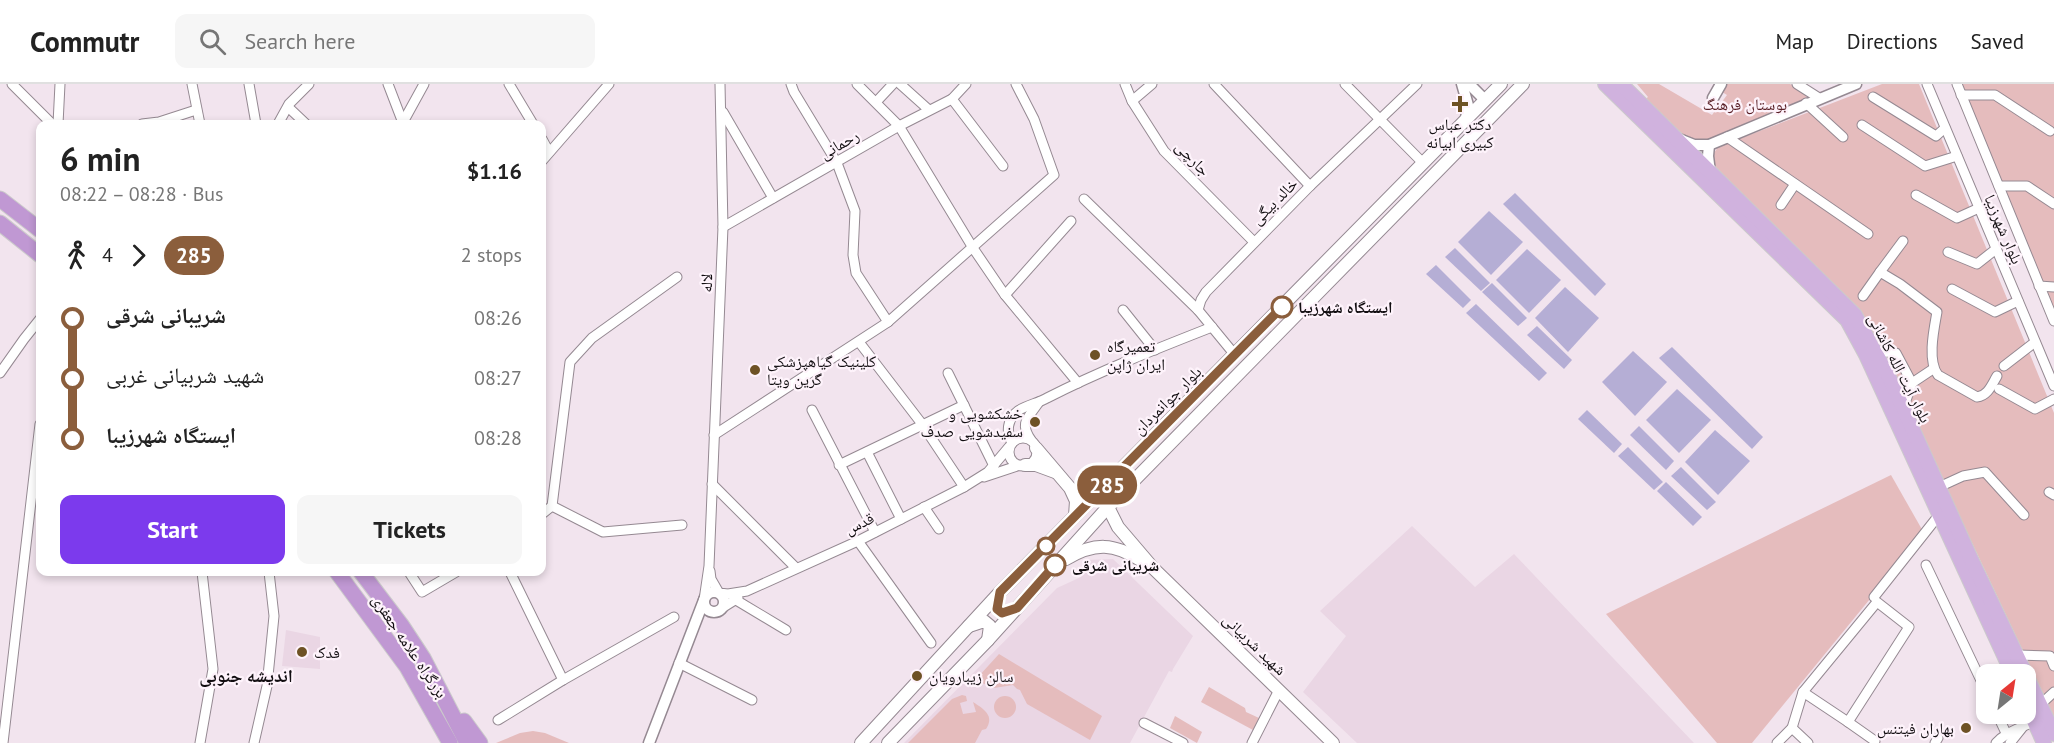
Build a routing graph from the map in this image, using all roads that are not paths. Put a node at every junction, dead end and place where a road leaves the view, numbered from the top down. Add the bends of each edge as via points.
1 (12, 84) edge
2 (60, 84) edge
3 (192, 84) edge
4 (249, 84) edge
5 (309, 84) edge
6 (388, 84) edge
7 (424, 84) edge
8 (509, 84) edge
9 (609, 84) edge
10 (720, 84) edge
11 (791, 84) edge
12 (857, 84) edge
13 (893, 84) edge
14 (900, 84) edge
15 (966, 84) edge
16 (1016, 84) edge
17 (1125, 84) edge
18 (1152, 84) edge
19 (1345, 84) edge
20 (1417, 84) edge
21 (1462, 84) edge
22 (1469, 84) edge
23 (1501, 84) edge
24 (1523, 84) edge
25 (1605, 84) edge
26 (1621, 84) edge
27 (1721, 84) edge
28 (1797, 84) edge
29 (1856, 84) edge
30 (1927, 84) edge
31 (1957, 84) edge
32 (1219, 85) edge
33 (1830, 88) edge
34 (1961, 95) junction
35 (1873, 97) dead end
36 (1713, 98) dead end
37 (1819, 98) junction
38 (952, 99) junction
39 (878, 100) dead end
40 (1485, 100) junction
41 (1132, 101) junction
42 (1806, 103) junction
43 (288, 107) junction
44 (196, 110) junction
45 (722, 110) junction
46 (928, 110) junction
47 (1380, 119) junction
48 (1466, 119) junction
49 (48, 120) edge
50 (58, 120) edge
51 (168, 120) edge
52 (199, 120) edge
53 (257, 120) edge
54 (279, 120) edge
55 (302, 120) edge
56 (401, 120) edge
57 (404, 120) edge
58 (531, 120) edge
59 (1863, 125) dead end
60 (899, 126) junction
61 (1945, 128) junction
62 (2050, 131) dead end
63 (1671, 135) junction
64 (1727, 137) junction
65 (1844, 137) dead end
66 (1709, 145) junction
67 (546, 146) edge
68 (549, 152) junction
69 (546, 156) edge
70 (1957, 156) junction
71 (837, 163) junction
72 (1423, 163) junction
73 (1003, 166) dead end
74 (1710, 172) junction
75 (1795, 184) junction
76 (1310, 186) junction
77 (1999, 186) junction
78 (1916, 195) dead end
79 (773, 198) junction
80 (0, 199) edge
81 (1084, 199) dead end
82 (2054, 204) edge
83 (1781, 205) dead end
84 (1979, 208) junction
85 (1071, 220) dead end
86 (0, 223) edge
87 (36, 227) edge
88 (723, 227) junction
89 (1868, 234) dead end
90 (1903, 241) dead end
91 (1254, 242) junction
92 (973, 248) junction
93 (1996, 249) junction
94 (36, 252) edge
95 (1948, 252) dead end
96 (1880, 272) junction
97 (677, 277) dead end
98 (2040, 286) junction
99 (2054, 287) edge
100 (1952, 289) dead end
101 (1005, 295) junction
102 (1863, 296) dead end
103 (2018, 301) junction
104 (1123, 310) dead end
105 (1198, 310) junction
106 (2054, 321) edge
107 (888, 322) junction
108 (36, 324) edge
109 (1212, 327) junction
110 (859, 342) junction
111 (2036, 342) junction
112 (1155, 350) junction
113 (1875, 351) junction
114 (1235, 355) junction
115 (2004, 366) dead end
116 (1933, 369) junction
117 (0, 373) edge
118 (948, 374) dead end
119 (1997, 376) dead end
120 (1078, 382) junction
121 (1912, 383) junction
122 (2054, 386) edge
123 (1999, 389) dead end
124 (2054, 399) edge
125 (1039, 402) junction
126 (964, 405) junction
127 (1903, 409) junction
128 (812, 410) dead end
129 (922, 424) junction
130 (714, 435) junction
131 (1034, 444) junction
132 (1011, 445) junction
133 (867, 452) junction
134 (36, 458) edge
135 (839, 465) junction
136 (1023, 465) junction
137 (994, 466) junction
138 (1059, 474) junction
139 (981, 478) junction
140 (712, 484) junction
141 (1939, 487) junction
142 (964, 488) junction
143 (1070, 488) junction
144 (1100, 492) junction
145 (552, 506) junction
146 (924, 507) junction
147 (1108, 507) junction
148 (546, 511) edge
149 (1939, 515) junction
150 (2024, 515) dead end
151 (1075, 516) junction
152 (901, 519) junction
153 (682, 525) dead end
154 (939, 529) dead end
155 (875, 532) junction
156 (858, 541) junction
157 (1055, 565) junction
158 (1926, 565) dead end
159 (709, 566) junction
160 (796, 568) junction
161 (1153, 568) junction
162 (202, 576) edge
163 (269, 576) edge
164 (339, 576) edge
165 (365, 576) edge
166 (412, 576) edge
167 (449, 576) edge
168 (512, 576) edge
169 (747, 591) junction
170 (1000, 592) junction
171 (719, 593) junction
172 (1874, 597) dead end
173 (704, 600) junction
174 (736, 600) junction
175 (1017, 608) junction
176 (720, 610) junction
177 (674, 617) dead end
178 (969, 626) junction
179 (786, 630) dead end
180 (693, 631) junction
181 (988, 640) junction
182 (931, 643) dead end
183 (2018, 655) junction
184 (423, 658) junction
185 (679, 663) junction
186 (2008, 664) edge
187 (2054, 666) edge
188 (1976, 670) edge
189 (563, 680) junction
190 (1279, 690) junction
191 (1803, 692) junction
192 (2054, 692) edge
193 (752, 700) dead end
194 (2041, 704) junction
195 (498, 720) dead end
196 (1848, 722) junction
197 (1144, 723) dead end
198 (2002, 724) edge
199 (2028, 724) joint
200 (1792, 728) junction
201 (2054, 734) edge
202 (2011, 740) edge
203 (1875, 741) dead end
204 (3, 743) edge
205 (200, 743) edge
206 (254, 743) edge
207 (450, 743) edge
208 (467, 743) edge
209 (480, 743) edge
210 (649, 743) edge
211 (861, 743) edge
212 (888, 743) edge
213 (1184, 743) edge
214 (1252, 743) edge
215 (1334, 743) edge
216 (1777, 743) edge
217 (1808, 743) edge
218 (1996, 743) edge
219 (2044, 743) edge

1 - 49 street
2 - 50 street
3 - 44 street
4 - 53 street
5 - 43 street
6 - 56 street
7 - 57 street
8 - 58 street
9 - 68 street
10 - 45 street, لاله
11 - 71 street
12 - 60 street
13 - 39 street
14 - 46 street
15 - 38 street, رحمانی
16 - 92 street via 1034,119 1054,175
17 - 41 street, جارچی
18 - 41 street
19 - 47 street
20 - 47 street, خالد بیگی
21 - 48 street via 1468,105
22 - 40 street
23 - 40 main road, بلوار جوانمردان
24 - 147 main road, بلوار جوانمردان
25 - 149 main road, بلوار آیت الله کاشانی via 1847,320
26 - 63 main road, بلوار آیت الله کاشانی
27 - 36 street
28 - 37 street
29 - 33 street
30 - 61 street, بلوار شهرزیبا
31 - 34 street, بلوار شهرزیبا
32 - 76 street
33 - 37 street
34 - 62 street via 1995,95
34 - 77 street, بلوار شهرزیبا
35 - 61 street via 1936,136
37 - 42 street
38 - 46 street, رحمانی
38 - 73 street
40 - 48 main road, بلوار جوانمردان
41 - 91 street, جارچی via 1164,151
42 - 64 street
42 - 65 street
43 - 54 street
43 - 55 street
44 - 51 street
44 - 52 street
45 - 79 street
45 - 88 street, لاله
46 - 60 street, رحمانی
47 - 72 street
47 - 76 street, خالد بیگی
48 - 72 main road, بلوار جوانمردان
59 - 70 street via 1925,166
60 - 71 street, رحمانی
60 - 92 street
61 - 70 street, بلوار شهرزیبا
63 - 66 street via 1694,145
63 - 74 main road, بلوار آیت الله کاشانی
64 - 66 street
64 - 75 street
66 - 74 street
67 - 68 street
68 - 69 street
70 - 84 street, بلوار شهرزیبا
71 - 79 street, رحمانی
71 - 107 street via 855,211 856,273
72 - 114 main road, بلوار جوانمردان
74 - 113 main road, بلوار آیت الله کاشانی via 1855,315
75 - 83 street
75 - 89 street
76 - 91 street, خالد بیگی
77 - 82 street via 2027,186
77 - 98 street, بلوار شهرزیبا
78 - 84 street via 1957,218
79 - 88 street, رحمانی
80 - 87 highway
81 - 105 street
84 - 93 street, بلوار شهرزیبا
85 - 101 street
86 - 94 highway
88 - 130 street, لاله
90 - 96 street
91 - 105 street, خالد بیگی via 1206,292
92 - 101 street
92 - 107 street
93 - 95 street via 1977,264
93 - 103 street, بلوار شهرزیبا
96 - 102 street
96 - 116 street via 1937,312 1932,338
97 - 145 street via 592,338 570,362
98 - 99 street
98 - 106 street, بلوار شهرزیبا
100 - 103 street via 1995,312
101 - 120 street
103 - 111 street, بلوار شهرزیبا
104 - 112 street
105 - 109 street
107 - 110 street
108 - 117 street
109 - 112 street
109 - 114 street
110 - 129 street
110 - 130 street
111 - 115 street
111 - 122 street, بلوار شهرزیبا
112 - 120 street
113 - 121 street via 1896,354
113 - 127 main road, بلوار آیت الله کاشانی
114 - 144 main road, بلوار جوانمردان
116 - 119 street via 1977,397 1986,393
116 - 121 street
118 - 126 street
120 - 125 street
121 - 127 street
123 - 124 street via 2035,409
125 - 131 street via 1025,424
125 - 132 street via 1018,410 1011,419
126 - 129 street
126 - 137 street
127 - 141 main road, بلوار آیت الله کاشانی
128 - 135 street
129 - 133 street
129 - 142 street
130 - 140 street, لاله
131 - 132 street via 1018,438
131 - 136 street via 1034,461
131 - 138 main road
132 - 136 street via 1010,457
132 - 137 street, قدس
133 - 135 street
133 - 152 street
134 - 204 street
135 - 155 street
136 - 138 main road via 1036,465
136 - 139 street, قدس
137 - 139 street, قدس
138 - 143 main road
139 - 142 street, قدس
140 - 159 street, لاله
140 - 160 street
141 - 150 street via 1963,476 1985,472
141 - 183 main road, بلوار آیت الله کاشانی
142 - 146 street, قدس
143 - 144 main road via 1084,494
143 - 151 main road via 1076,501
144 - 151 main road, بلوار جوانمردان
145 - 148 street
145 - 153 street via 603,532
146 - 152 street, قدس
146 - 154 street
147 - 157 main road, بلوار جوانمردان
147 - 161 main road, شهید شربیانی via 1118,527
149 - 172 street
149 - 186 main road, بلوار آیت الله کاشانی
151 - 170 main road, بلوار جوانمردان
152 - 155 street, قدس
155 - 156 street, قدس
156 - 160 street, قدس
156 - 182 street
157 - 161 main road, شهید شربیانی via 1086,549 1110,547 1126,551
157 - 175 main road, بلوار جوانمردان
158 - 188 street
159 - 171 street
159 - 173 street, لاله
160 - 169 street, قدس
161 - 190 main road, شهید شربیانی
162 - 205 street via 213,669
163 - 206 street via 274,616 267,686
164 - 207 highway, بزرگراه علامه جعفری via 407,667
165 - 184 highway, بزرگراه علامه جعفری
166 - 167 street via 422,592
168 - 189 street
169 - 171 street, قدس
169 - 174 street, قدس
170 - 175 main road via 997,609 1002,613
170 - 178 main road, بلوار جوانمردان
171 - 173 street via 710,592
171 - 176 street via 724,598
173 - 176 street via 707,610
173 - 180 street
174 - 176 street, قدس
174 - 179 street
175 - 181 main road, بلوار جوانمردان
176 - 180 street
177 - 189 street
178 - 181 main road via 984,621 990,626
178 - 211 main road, بلوار جوانمردان
180 - 185 street
181 - 212 main road, بلوار جوانمردان
183 - 187 street via 2050,656
183 - 194 main road, بلوار آیت الله کاشانی
184 - 208 highway, بزرگراه علامه جعفری
184 - 209 highway
185 - 193 street
185 - 210 street
189 - 195 street
190 - 214 street
190 - 215 main road, شهید شربیانی
191 - 196 street
191 - 196 street via 1877,602 1909,627
191 - 200 street
192 - 194 street
194 - 201 main road, بلوار آیت الله کاشانی
196 - 203 street
197 - 213 street
198 - 202 street
199 - 202 street
199 - 219 main road
200 - 216 street
200 - 217 street
202 - 218 street

